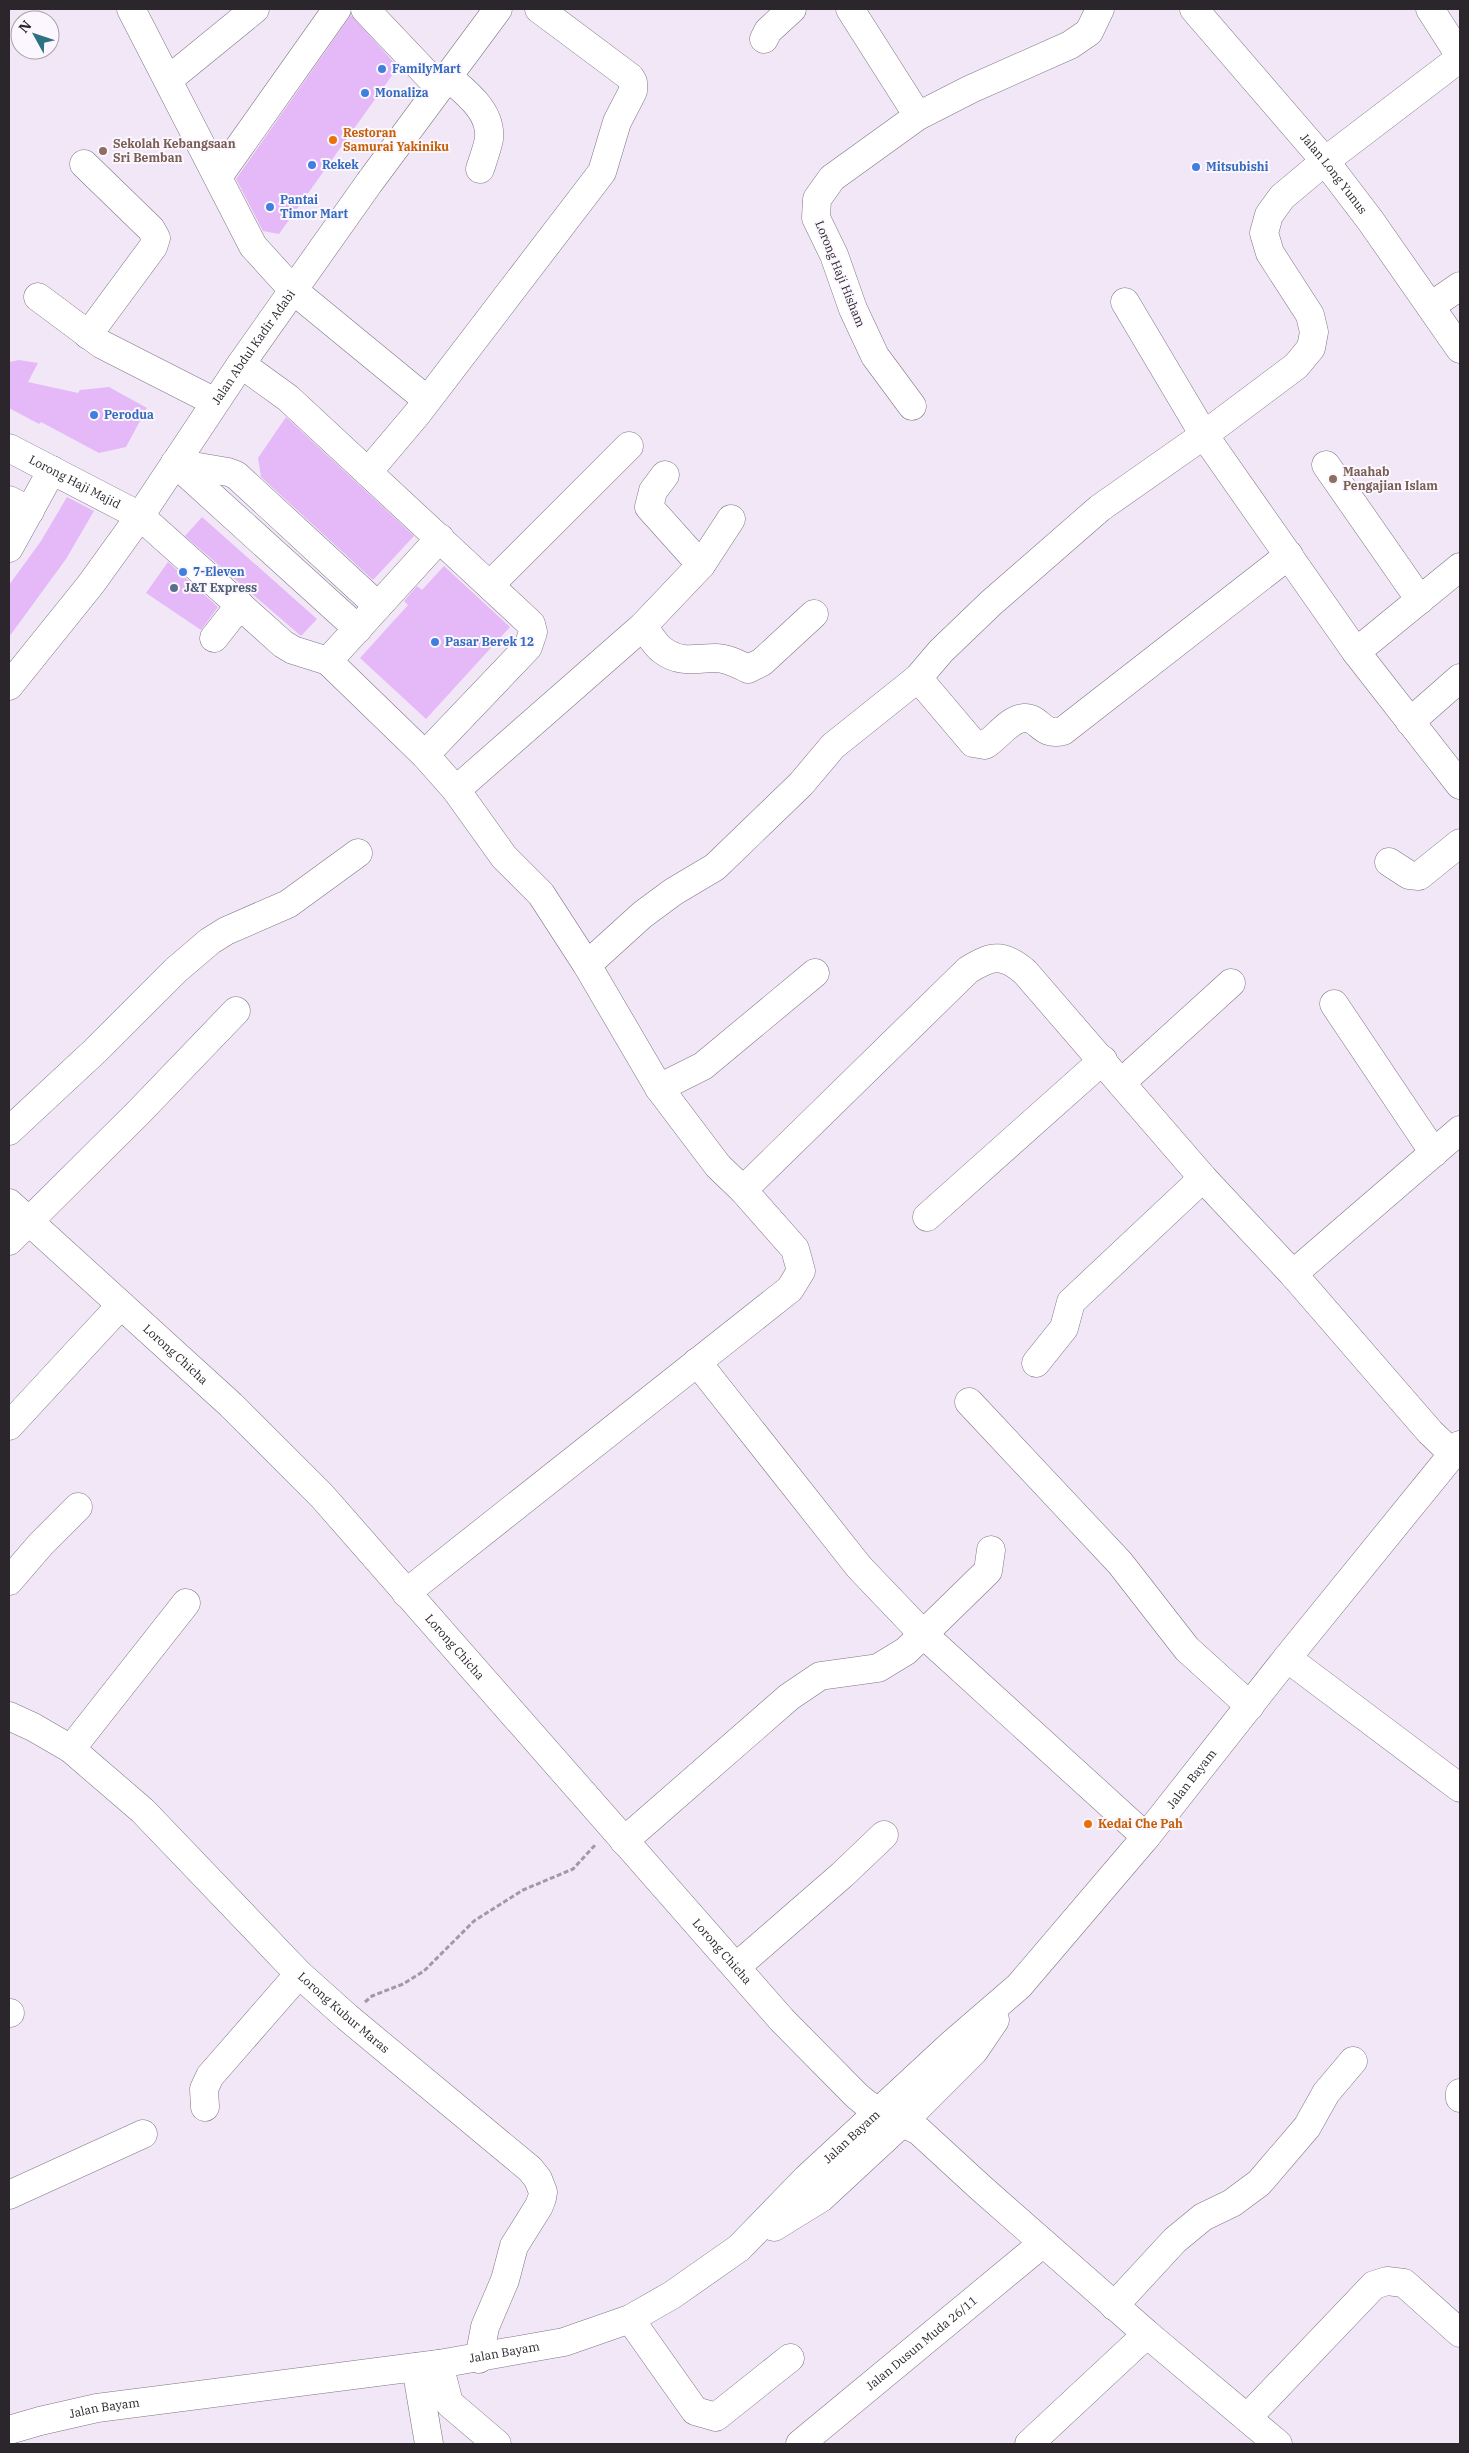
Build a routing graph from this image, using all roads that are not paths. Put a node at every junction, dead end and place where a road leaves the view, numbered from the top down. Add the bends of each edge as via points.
1 (131, 9) edge
2 (255, 9) edge
3 (337, 9) edge
4 (366, 9) edge
5 (498, 9) edge
6 (539, 9) edge
7 (792, 9) edge
8 (850, 9) edge
9 (1100, 9) edge
10 (1430, 9) edge
11 (1197, 10) edge
12 (764, 39) dead end
13 (1460, 58) edge
14 (168, 80) junction
15 (443, 81) junction
16 (918, 116) junction
17 (1325, 162) junction
18 (84, 164) dead end
19 (480, 169) dead end
20 (218, 177) junction
21 (1460, 286) edge
22 (293, 290) junction
23 (38, 297) dead end
24 (1125, 302) dead end
25 (1430, 306) junction
26 (88, 335) junction
27 (1460, 349) edge
28 (241, 364) junction
29 (427, 400) junction
30 (215, 402) junction
31 (912, 406) dead end
32 (1204, 435) junction
33 (629, 446) dead end
34 (9, 448) edge
35 (175, 463) junction
36 (1326, 465) dead end
37 (52, 470) junction
38 (368, 472) junction
39 (664, 475) dead end
40 (20, 505) edge
41 (140, 516) junction
42 (730, 519) dead end
43 (440, 538) junction
44 (9, 548) edge
45 (1289, 555) junction
46 (701, 565) junction
47 (1460, 567) edge
48 (491, 584) junction
49 (1420, 600) junction
50 (240, 605) junction
51 (378, 606) junction
52 (814, 614) dead end
53 (642, 626) junction
54 (358, 629) junction
55 (214, 638) dead end
56 (1356, 652) junction
57 (328, 662) junction
58 (918, 678) junction
59 (1460, 678) edge
60 (9, 686) edge
61 (1410, 722) junction
62 (425, 755) junction
63 (1460, 785) edge
64 (456, 790) junction
65 (1460, 843) edge
66 (358, 853) dead end
67 (1389, 862) dead end
68 (586, 965) junction
69 (815, 973) dead end
70 (1231, 983) dead end
71 (1334, 1004) dead end
72 (236, 1011) dead end
73 (1103, 1060) junction
74 (1121, 1083) junction
75 (659, 1088) junction
76 (1460, 1130) edge
77 (9, 1131) edge
78 (1434, 1153) junction
79 (1203, 1178) junction
80 (743, 1190) junction
81 (19, 1212) edge
82 (927, 1217) dead end
83 (9, 1241) edge
84 (1293, 1274) junction
85 (121, 1306) junction
86 (697, 1362) junction
87 (1036, 1363) dead end
88 (969, 1402) dead end
89 (9, 1426) edge
90 (1456, 1450) edge
91 (78, 1507) dead end
92 (991, 1550) dead end
93 (9, 1581) edge
94 (406, 1593) junction
95 (186, 1603) dead end
96 (923, 1634) junction
97 (1287, 1658) junction
98 (1250, 1706) junction
99 (9, 1716) edge
100 (71, 1749) junction
101 (1460, 1788) edge
102 (618, 1834) junction
103 (884, 1835) dead end
104 (1146, 1837) junction
105 (736, 1967) junction
106 (299, 1974) junction
107 (1353, 2061) dead end
108 (1460, 2093) edge
109 (1460, 2098) edge
110 (205, 2107) dead end
111 (892, 2116) junction
112 (143, 2134) dead end
113 (9, 2195) edge
114 (1043, 2243) junction
115 (1114, 2306) junction
116 (630, 2319) junction
117 (1460, 2333) edge
118 (1147, 2334) junction
119 (790, 2358) dead end
120 (479, 2359) junction
121 (427, 2366) junction
122 (1247, 2418) junction
123 (9, 2430) edge
124 (429, 2444) edge
125 (497, 2444) edge
126 (800, 2444) edge
127 (1030, 2444) edge
128 (1278, 2444) edge

1 - 14 street
2 - 14 street
3 - 20 street
4 - 15 street
5 - 15 street, Jalan Abdul Kadir Adabi
6 - 29 street via 630,78 633,91 617,122 602,172
7 - 12 street via 768,31
8 - 16 street
9 - 16 street, Lorong Haji Hisham via 1089,32 1070,45
10 - 13 street
11 - 17 street, Jalan Long Yunus
13 - 17 street
14 - 20 street
15 - 19 street via 478,106 486,121 489,138
15 - 22 street, Jalan Abdul Kadir Adabi
16 - 31 street, Lorong Haji Hisham via 832,178 817,199 816,218 834,254 852,309 875,356
17 - 25 street, Jalan Long Yunus
17 - 32 street via 1282,197 1269,215 1264,233 1270,253 1310,315 1314,332 1311,348 1296,366
18 - 26 street via 151,229 156,238 153,247
20 - 22 street via 253,246
21 - 25 street
22 - 28 street, Jalan Abdul Kadir Adabi
22 - 29 street
23 - 26 street
24 - 32 street
25 - 27 street, Jalan Long Yunus
26 - 30 street
28 - 30 street, Jalan Abdul Kadir Adabi
28 - 38 street via 288,398
29 - 38 street
30 - 35 street, Jalan Abdul Kadir Adabi
32 - 45 street
32 - 58 street via 1100,508 991,603
33 - 48 street
34 - 37 street, Lorong Haji Majid
35 - 41 street, Jalan Abdul Kadir Adabi
35 - 51 street via 236,475
35 - 54 street
36 - 49 street
37 - 40 street
37 - 41 street, Lorong Haji Majid
38 - 43 street
39 - 46 street via 652,491 650,507
40 - 44 street
41 - 50 street, Lorong Haji Majid
41 - 60 street, Jalan Abdul Kadir Adabi via 91,584
42 - 46 street
43 - 48 street
43 - 51 street
45 - 56 street
45 - 58 street via 1063,731 1054,734 1024,718 985,745 973,743
46 - 53 street
47 - 49 street
48 - 62 street via 527,618 533,632 532,640
49 - 56 street
50 - 55 street
50 - 57 street, Lorong Haji Majid via 283,644
51 - 54 street
52 - 53 street via 762,662 748,669 716,658 682,660 662,650
53 - 64 street
54 - 57 street
56 - 61 street
57 - 62 street
58 - 68 street via 834,746 801,784 715,867 642,915
59 - 61 street
61 - 63 street
62 - 64 street
64 - 68 street via 504,857 541,894
65 - 67 street via 1419,876 1408,875
66 - 77 street via 288,904 210,941
68 - 75 street
69 - 75 street via 703,1066
70 - 74 street
71 - 78 street
72 - 81 street via 138,1113
73 - 74 street
73 - 80 street via 1012,961 997,957 982,961 968,970
73 - 82 street
74 - 79 street
75 - 80 street via 718,1166
76 - 78 street
78 - 84 street
79 - 84 street
79 - 87 street via 1071,1302 1064,1328
80 - 86 street via 795,1249 801,1271 790,1289
81 - 83 street
81 - 85 street, Lorong Chicha
84 - 90 street via 1430,1432
85 - 89 street
85 - 94 street, Lorong Chicha via 232,1405 322,1496
86 - 94 street
86 - 96 street via 859,1567
88 - 98 street via 1120,1562 1187,1650
90 - 97 street, Jalan Bayam
91 - 93 street
92 - 96 street via 988,1571
94 - 102 street, Lorong Chicha
95 - 100 street
96 - 102 street via 906,1651 878,1668 820,1676 789,1697
96 - 104 street
97 - 98 street, Jalan Bayam
97 - 101 street
98 - 104 street, Jalan Bayam
99 - 100 street, Lorong Kubur Maras
100 - 106 street, Lorong Kubur Maras via 143,1811
102 - 105 street, Lorong Chicha
103 - 105 street
104 - 111 street, Jalan Bayam via 1019,1986 974,2051
105 - 111 street, Lorong Chicha via 782,2020 857,2096
106 - 110 street via 210,2076 204,2089
106 - 120 street, Lorong Kubur Maras via 538,2179 543,2192 540,2206 514,2246 506,2280 485,2327
107 - 115 street via 1326,2093 1308,2127 1259,2183 1232,2203 1203,2216 1175,2240
108 - 109 street
111 - 114 street, Lorong Chicha via 919,2131
111 - 116 street, Jalan Bayam via 806,2180 739,2248 672,2296
112 - 113 street
114 - 115 street, Lorong Chicha
114 - 126 street, Jalan Dusun Muda 26/11
115 - 118 street, Lorong Chicha
116 - 119 street via 695,2411 705,2415 716,2417
116 - 120 street, Jalan Bayam via 564,2342
117 - 122 street via 1404,2283 1387,2281 1374,2286
118 - 122 street, Lorong Chicha
118 - 127 street
120 - 121 street, Jalan Bayam
121 - 123 street, Jalan Bayam via 97,2408
121 - 124 street
121 - 125 street via 449,2403
122 - 128 street, Lorong Chicha

